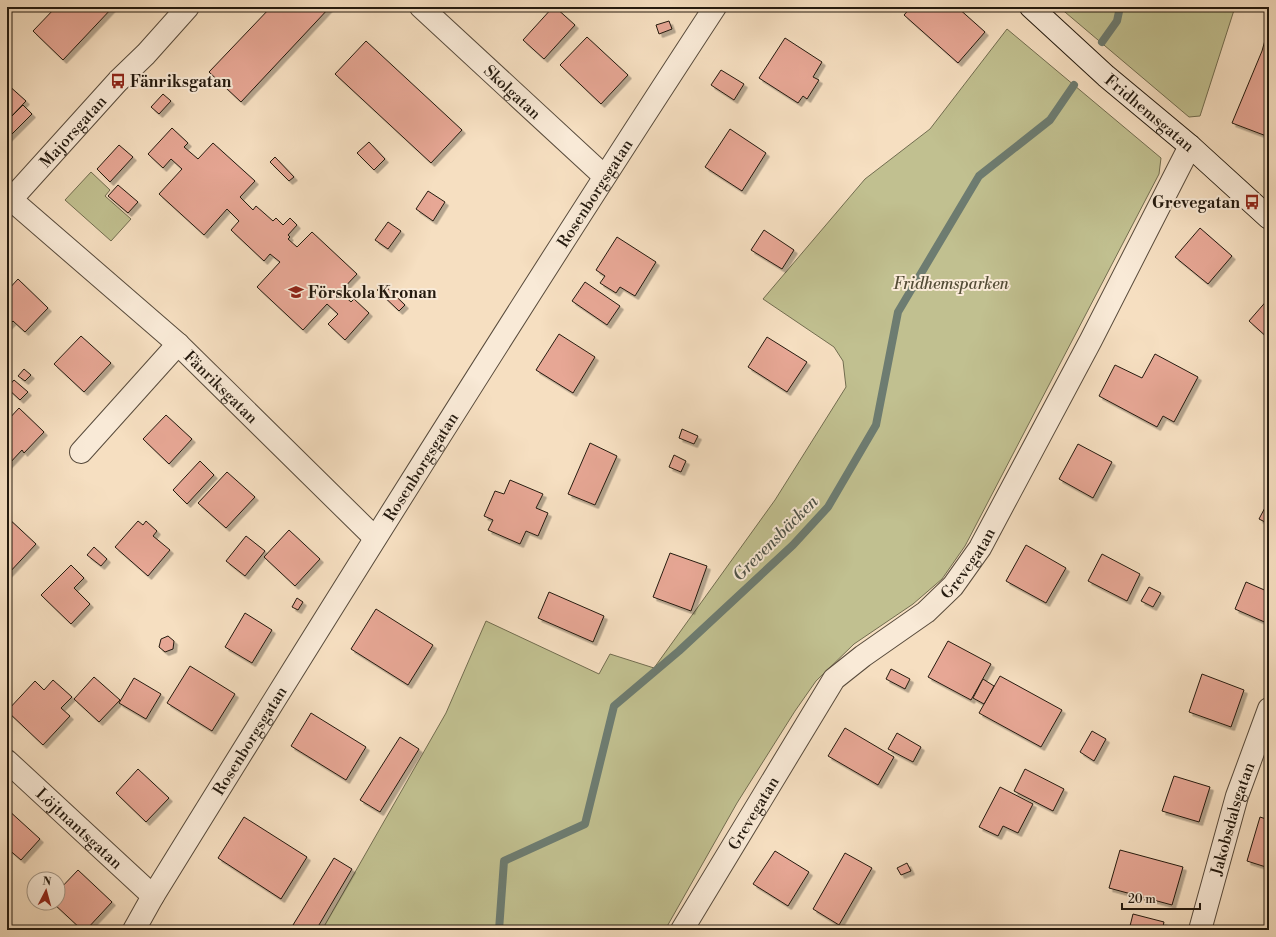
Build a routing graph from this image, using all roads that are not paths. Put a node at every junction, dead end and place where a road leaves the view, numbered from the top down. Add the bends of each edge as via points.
1 (188, 7) edge
2 (421, 7) edge
3 (716, 7) edge
4 (1031, 7) edge
5 (1190, 146) junction
6 (604, 176) junction
7 (8, 200) edge
8 (1269, 218) edge
9 (178, 344) junction
10 (81, 452) dead end
11 (375, 538) junction
12 (1269, 709) edge
13 (7, 761) edge
14 (153, 896) junction
15 (134, 930) edge
16 (682, 930) edge
17 (1200, 930) edge

1 - 7 street, Majorsgatan
2 - 6 street, Skolgatan
3 - 6 street, Rosenborgsgatan
4 - 5 street, Fridhemsgatan via 1106,76
5 - 8 street, Fridhemsgatan
5 - 16 street, Grevegatan via 1084,354 980,548 953,586 926,612 834,679
6 - 11 street, Rosenborgsgatan
7 - 9 street, Fänriksgatan
9 - 10 street
9 - 11 street, Fänriksgatan
11 - 14 street, Rosenborgsgatan
12 - 17 street, Jakobsdalsgatan via 1237,796
13 - 14 street, Löjtnantsgatan
14 - 15 street, Rosenborgsgatan

